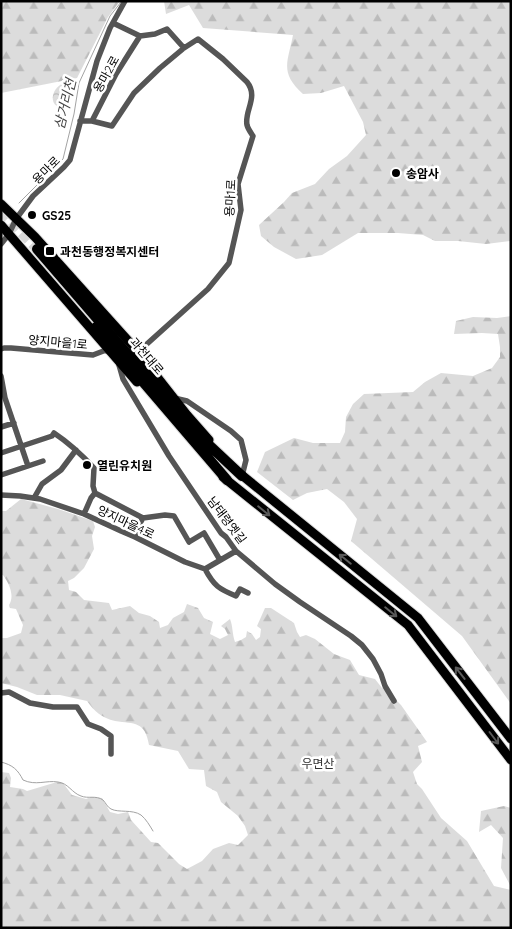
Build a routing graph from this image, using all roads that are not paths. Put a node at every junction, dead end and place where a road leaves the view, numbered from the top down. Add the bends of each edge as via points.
1 (126, 1) edge
2 (113, 23) junction
3 (140, 36) junction
4 (184, 48) junction
5 (80, 121) junction
6 (92, 122) junction
7 (1, 204) edge
8 (16, 219) junction
9 (1, 225) edge
10 (9, 234) junction
11 (1, 244) edge
12 (1, 349) edge
13 (138, 352) junction
14 (111, 353) junction
15 (120, 362) junction
16 (1, 376) edge
17 (174, 398) junction
18 (14, 423) junction
19 (1, 427) edge
20 (22, 446) junction
21 (76, 450) junction
22 (1, 453) edge
23 (43, 461) dead end
24 (28, 466) junction
25 (1, 475) edge
26 (242, 476) junction
27 (227, 480) junction
28 (95, 493) junction
29 (1, 495) edge
30 (34, 498) junction
31 (84, 514) junction
32 (144, 518) junction
33 (135, 537) junction
34 (236, 551) junction
35 (220, 560) junction
36 (204, 570) junction
37 (248, 593) dead end
38 (1, 693) edge
39 (394, 701) dead end
40 (511, 740) edge
41 (111, 754) dead end
42 (511, 760) edge

1 - 2 street, 용마로
2 - 3 street
2 - 5 street, 용마로 via 97,61
3 - 4 street via 167,29
3 - 6 street, 용마2로
4 - 6 street, 용마1로 via 134,93 112,126
4 - 13 street, 용마1로 via 198,39 250,86 252,94 247,124 253,136 238,184 241,210 228,263 208,289
5 - 6 street, 용마1로
5 - 8 street, 용마로 via 70,160 33,196
7 - 8 main road
8 - 10 street, 용마로
8 - 13 main road
9 - 10 main road
10 - 11 street, 용마로
10 - 14 main road
12 - 14 street, 양지마을1로 via 93,355 106,350
13 - 17 main road
14 - 15 main road
15 - 27 main road
15 - 34 street, 남태령옛길 via 123,379 169,456
16 - 18 street
17 - 26 main road
17 - 26 street via 187,401 240,440 246,460
18 - 19 street
18 - 20 street
20 - 21 street via 52,436 54,432
20 - 22 street
20 - 24 street
21 - 28 street via 94,468
21 - 30 street via 61,470 42,484
23 - 24 street
24 - 25 street
26 - 27 highway, 과천대로 via 194,431 35,250
40 -> 26 main road via 418,618
27 -> 42 main road via 408,625
28 - 31 street
28 - 32 street
29 - 30 street, 양지마을4로
30 - 31 street, 양지마을4로
31 - 33 street, 양지마을4로
32 - 33 street
32 - 35 street via 174,516 189,542 204,533
33 - 36 street, 양지마을4로
34 - 35 street
34 - 39 street, 남태령옛길 via 275,584 362,645 373,658
35 - 36 street
36 - 37 street via 211,582 224,591 236,596 240,589
38 - 41 street via 9,692 30,704 77,707 88,724 111,736

